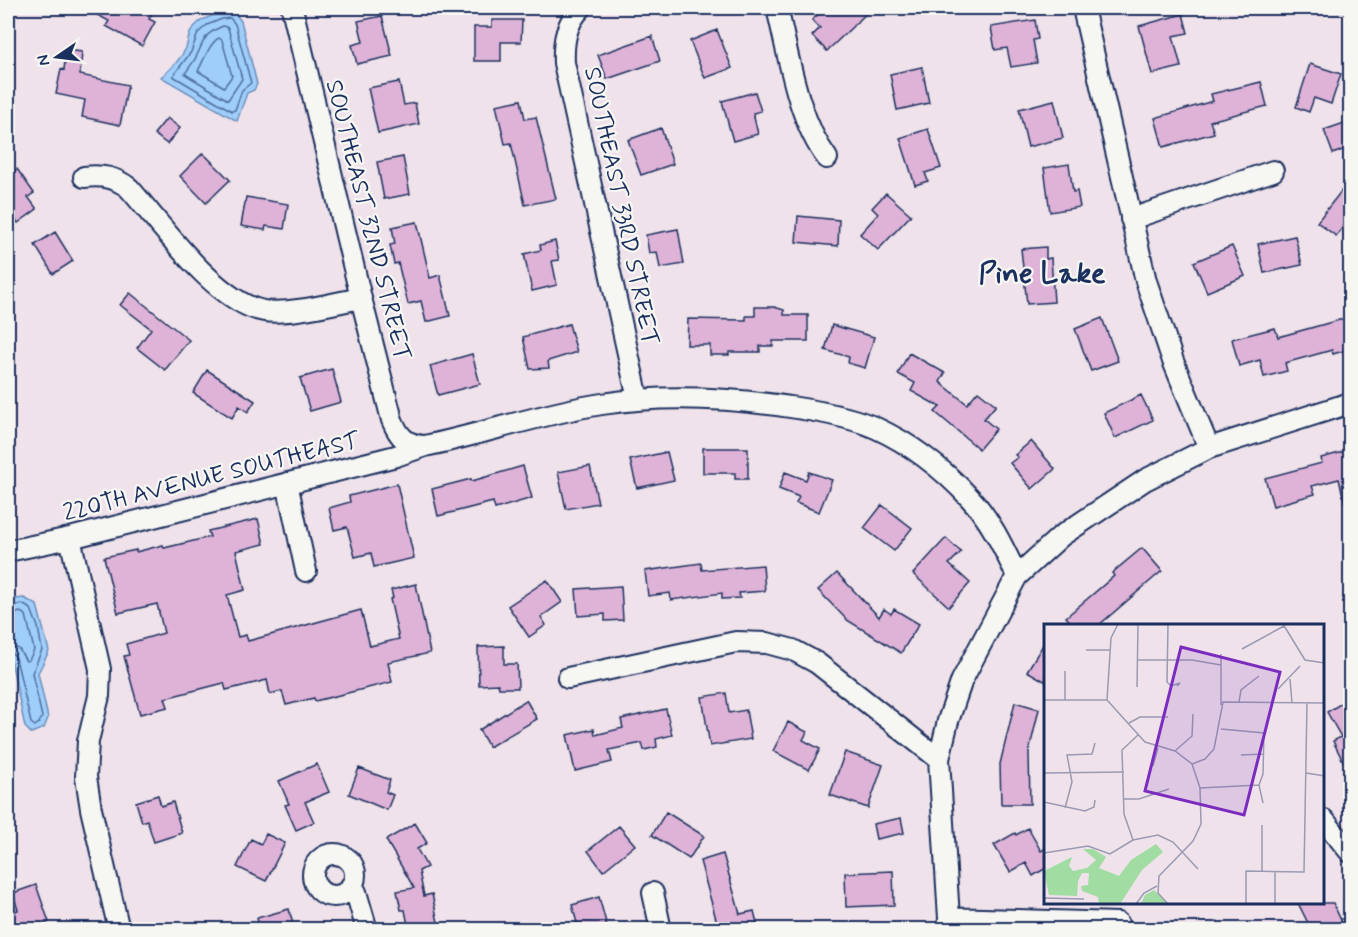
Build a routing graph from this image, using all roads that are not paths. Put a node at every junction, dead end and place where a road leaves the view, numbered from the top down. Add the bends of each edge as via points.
1 (292, 8) edge
2 (777, 8) edge
3 (1083, 8) edge
4 (575, 15) edge
5 (827, 158) dead end
6 (1273, 171) dead end
7 (84, 177) dead end
8 (1131, 219) junction
9 (361, 298) junction
10 (638, 399) junction
11 (1350, 403) edge
12 (404, 441) joint
13 (425, 446) junction
14 (1209, 448) junction
15 (287, 483) junction
16 (70, 538) junction
17 (8, 551) edge
18 (306, 572) dead end
19 (1017, 576) junction
20 (568, 678) dead end
21 (939, 759) junction
22 (1325, 822) edge
23 (1350, 852) edge
24 (351, 886) dead end
25 (653, 893) dead end
26 (1118, 923) dead end
27 (949, 924) edge
28 (119, 930) edge
29 (367, 930) edge
30 (661, 930) edge

1 - 9 street, SOUTHEAST 32ND STREET
2 - 5 street via 806,121
3 - 8 street
4 - 10 street, SOUTHEAST 33RD STREET via 565,36 564,63
6 - 8 street
7 - 9 street via 109,177 129,188 204,274 231,297 249,306 286,311
8 - 14 street via 1146,281 1173,361
9 - 12 street, SOUTHEAST 32ND STREET via 392,420
10 - 13 street, 220TH AVENUE SOUTHEAST via 599,404
10 - 19 street, 220TH AVENUE SOUTHEAST via 754,401 829,413 875,428 944,472 972,500 994,531
11 - 14 street
12 - 13 street, 220TH AVENUE SOUTHEAST
13 - 15 street, 220TH AVENUE SOUTHEAST
14 - 19 street via 1145,480 1100,509 1061,536
15 - 16 street, 220TH AVENUE SOUTHEAST
15 - 18 street
16 - 17 street, 220TH AVENUE SOUTHEAST
16 - 28 street via 100,669 99,696 87,741 86,777
19 - 21 street via 963,680
20 - 21 street via 736,642 767,643 793,650 817,663
21 - 27 street
22 - 23 street
24 - 29 street
25 - 30 street
26 - 27 street

